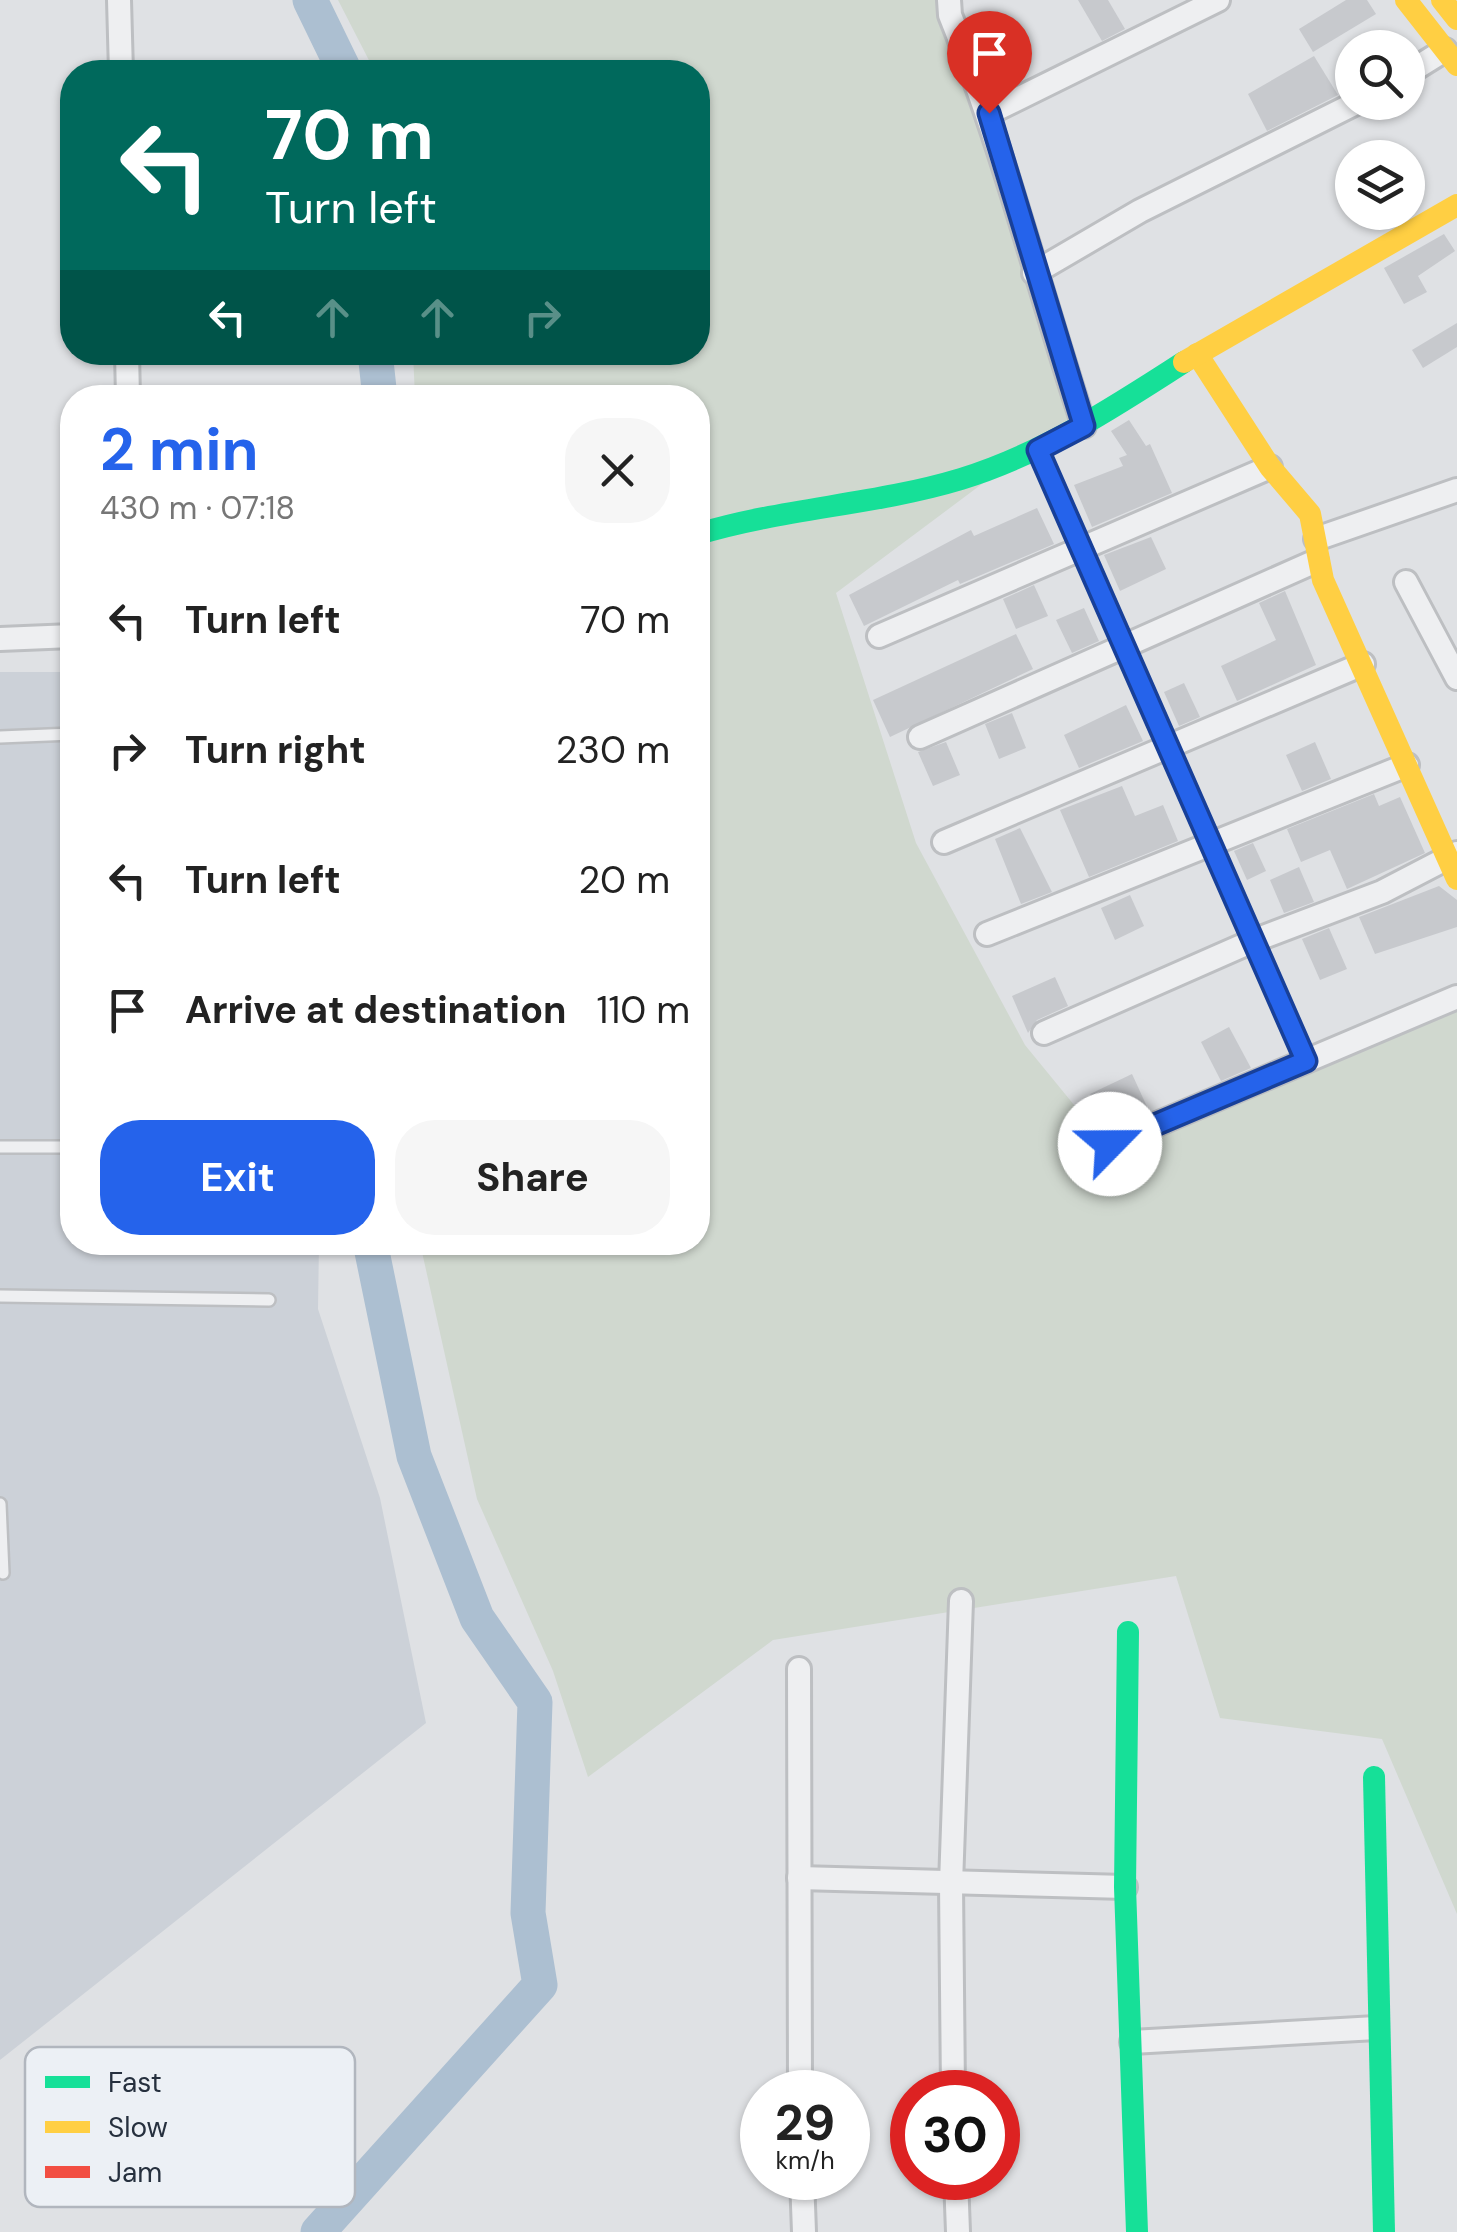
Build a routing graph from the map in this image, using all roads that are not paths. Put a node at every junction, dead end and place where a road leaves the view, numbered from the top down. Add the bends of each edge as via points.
1 (119, 0) edge
2 (949, 0) edge
3 (1218, 0) edge
4 (1406, 0) edge
5 (1442, 0) edge
6 (1457, 19) edge
7 (1451, 58) edge
8 (120, 60) edge
9 (1425, 67) edge
10 (989, 113) junction
11 (1335, 114) edge
12 (1457, 205) edge
13 (1034, 273) junction
14 (1197, 354) junction
15 (1084, 426) junction
16 (1038, 450) junction
17 (1270, 467) junction
18 (1457, 490) edge
19 (710, 532) edge
20 (1081, 550) junction
21 (1316, 550) junction
22 (1406, 582) dead end
23 (60, 636) edge
24 (879, 636) dead end
25 (0, 639) edge
26 (1124, 650) junction
27 (1362, 664) junction
28 (1457, 678) edge
29 (60, 735) edge
30 (920, 737) dead end
31 (0, 738) edge
32 (1170, 750) junction
33 (1407, 766) junction
34 (944, 842) dead end
35 (1211, 845) junction
36 (1454, 864) edge
37 (987, 934) dead end
38 (1253, 941) junction
39 (1457, 997) edge
40 (1044, 1033) dead end
41 (1306, 1061) junction
42 (1110, 1144) dead end
43 (0, 1147) edge
44 (60, 1147) edge
45 (0, 1296) edge
46 (269, 1300) dead end
47 (0, 1504) edge
48 (3, 1573) dead end
49 (961, 1601) dead end
50 (1128, 1632) dead end
51 (799, 1669) dead end
52 (1374, 1777) dead end
53 (799, 1878) junction
54 (951, 1884) junction
55 (1126, 1887) junction
56 (1376, 2028) junction
57 (1132, 2042) junction
58 (800, 2070) edge
59 (954, 2070) edge
60 (803, 2200) edge
61 (957, 2200) edge
62 (804, 2232) edge
63 (958, 2232) edge
64 (1137, 2232) edge
65 (1384, 2232) edge

1 - 8 street
2 - 10 street
3 - 10 street
4 - 7 street
5 - 6 street
7 - 9 street
10 - 13 street
11 - 13 street via 1140,211
12 - 14 street
13 - 15 street
14 - 15 street
14 - 17 street
15 - 16 street
16 - 19 street via 946,485
16 - 20 street
17 - 20 street
17 - 21 street via 1310,514
18 - 21 street
20 - 24 street
20 - 26 street
21 - 26 street
21 - 27 street
22 - 28 street
23 - 25 street
26 - 30 street
26 - 32 street
27 - 32 street
27 - 33 street
29 - 31 lane
32 - 34 street
32 - 35 street
33 - 35 street
33 - 36 street
35 - 37 street
35 - 38 street
36 - 38 street
38 - 40 street
38 - 41 street
39 - 41 street
41 - 42 street
43 - 44 lane
45 - 46 lane
47 - 48 lane
49 - 54 street
50 - 55 street
51 - 53 street
52 - 56 street
53 - 54 street
53 - 58 street
54 - 55 street
54 - 59 street
55 - 57 street
56 - 57 street
56 - 65 street
57 - 64 street
60 - 62 street
61 - 63 street

